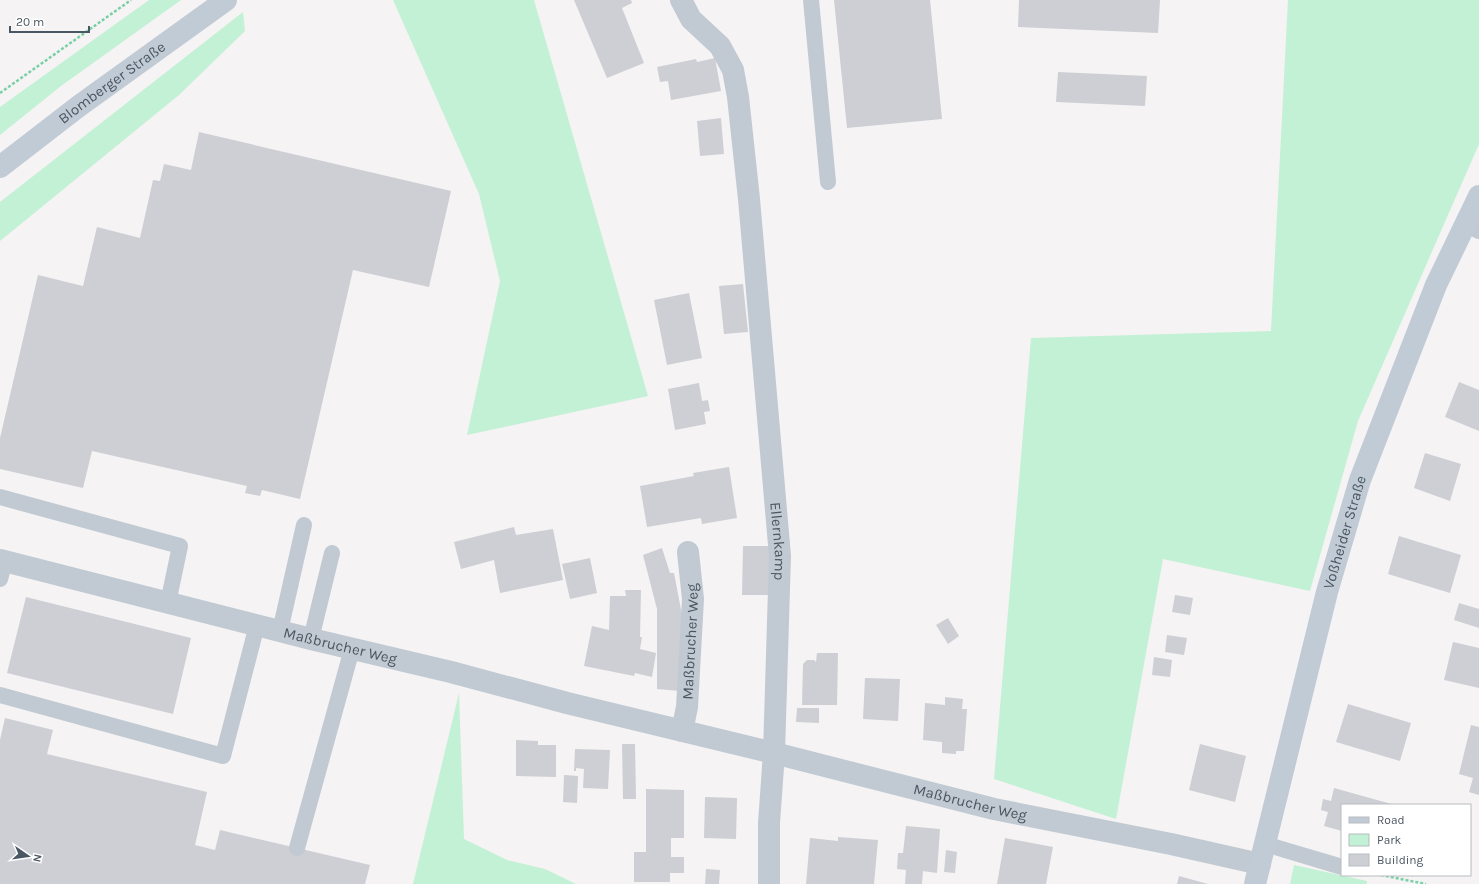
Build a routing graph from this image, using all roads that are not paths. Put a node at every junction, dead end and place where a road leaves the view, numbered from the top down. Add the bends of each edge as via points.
1 (226, 0) edge
2 (680, 0) edge
3 (811, 0) edge
4 (0, 167) edge
5 (828, 182) dead end
6 (1479, 196) edge
7 (1472, 228) edge
8 (0, 497) edge
9 (304, 526) dead end
10 (688, 552) dead end
11 (332, 553) dead end
12 (2, 566) edge
13 (168, 602) junction
14 (257, 625) junction
15 (280, 631) junction
16 (311, 639) junction
17 (352, 649) junction
18 (0, 695) edge
19 (682, 731) junction
20 (774, 753) junction
21 (297, 848) dead end
22 (1260, 864) edge
23 (1341, 867) edge
24 (769, 884) edge

1 - 4 street, Blomberger Straße via 79,106
2 - 20 street, Ellernkamp via 691,19 720,46 733,70 738,97 780,556
3 - 5 lane
6 - 7 street, Voßheider Straße
7 - 22 street, Voßheider Straße via 1436,284 1360,480 1327,592
8 - 13 lane via 180,546
9 - 15 lane
10 - 19 street, Maßbrucher Weg via 693,599 687,707
11 - 16 lane
12 - 13 street, Maßbrucher Weg
13 - 14 street, Maßbrucher Weg
14 - 15 street, Maßbrucher Weg
14 - 18 lane via 223,756
15 - 16 street, Maßbrucher Weg
16 - 17 street, Maßbrucher Weg
17 - 19 street, Maßbrucher Weg
17 - 21 lane
19 - 20 street, Maßbrucher Weg
20 - 22 street, Maßbrucher Weg via 994,809
20 - 24 street, Ellernkamp via 769,823
22 - 23 lane

